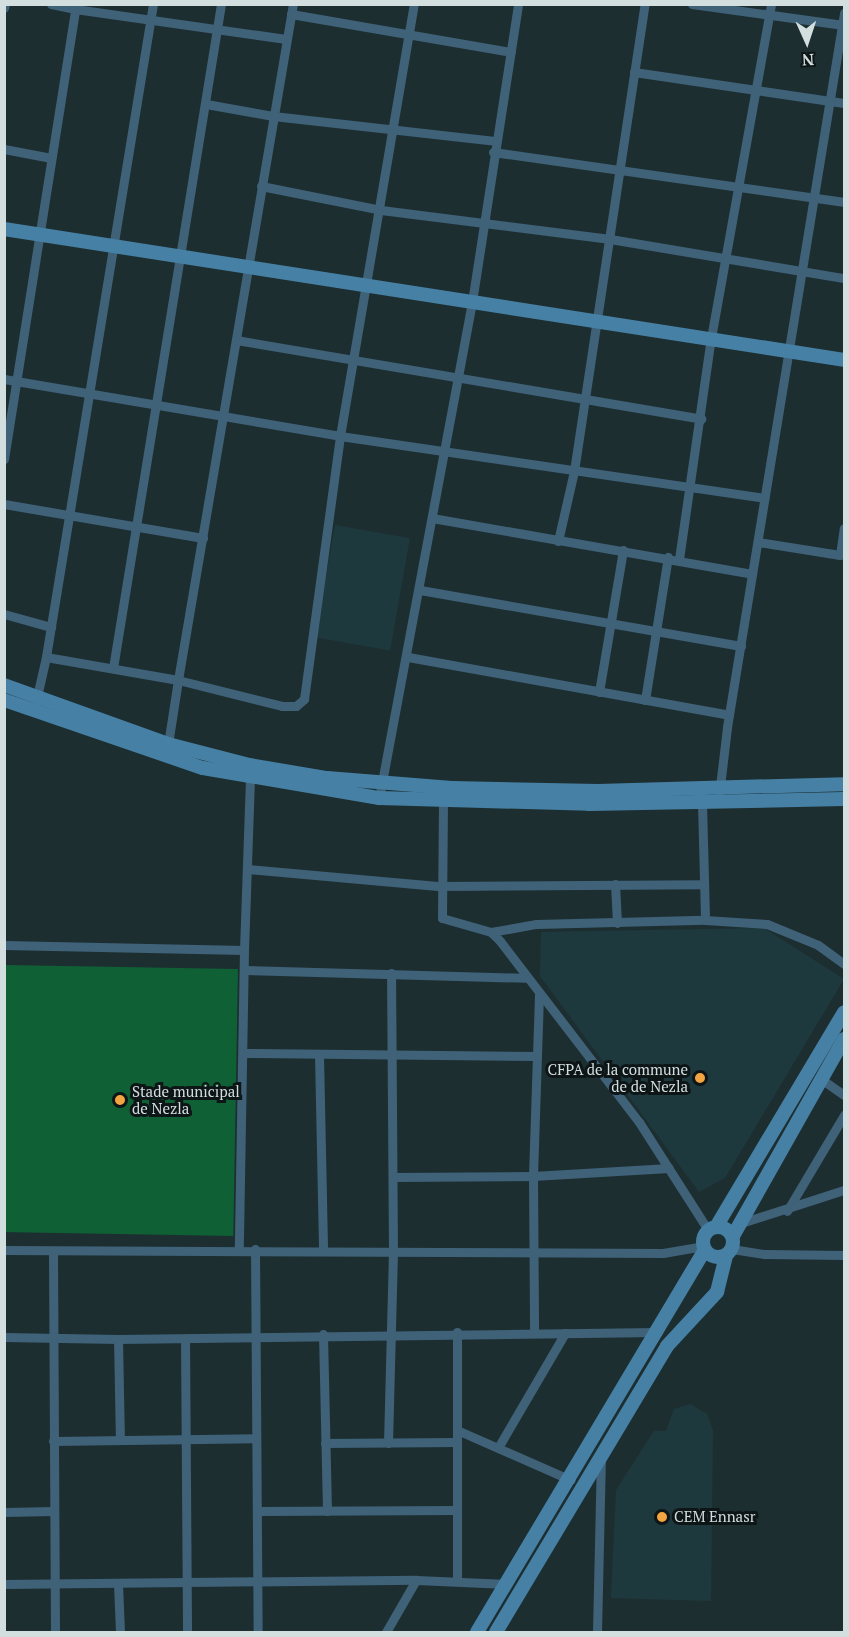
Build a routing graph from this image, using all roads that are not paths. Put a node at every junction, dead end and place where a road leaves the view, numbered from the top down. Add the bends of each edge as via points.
1 (51, 4) edge
2 (153, 4) edge
3 (221, 4) edge
4 (414, 4) edge
5 (518, 4) edge
6 (645, 4) edge
7 (692, 4) edge
8 (771, 4) edge
9 (76, 7) edge
10 (292, 9) edge
11 (844, 13) edge
12 (769, 16) junction
13 (150, 20) junction
14 (844, 25) edge
15 (217, 28) junction
16 (408, 36) junction
17 (286, 39) junction
18 (511, 52) junction
19 (634, 72) junction
20 (755, 92) junction
21 (830, 101) junction
22 (844, 103) edge
23 (206, 104) junction
24 (273, 116) junction
25 (394, 128) junction
26 (495, 141) junction
27 (4, 149) edge
28 (493, 152) junction
29 (51, 158) junction
30 (620, 170) junction
31 (261, 186) junction
32 (739, 188) junction
33 (813, 199) junction
34 (844, 202) edge
35 (381, 210) junction
36 (483, 224) junction
37 (4, 229) edge
38 (41, 235) junction
39 (610, 239) junction
40 (114, 244) junction
41 (181, 254) junction
42 (726, 258) junction
43 (248, 265) junction
44 (802, 270) junction
45 (844, 278) edge
46 (368, 285) junction
47 (472, 302) junction
48 (596, 320) junction
49 (711, 338) junction
50 (236, 340) junction
51 (791, 350) junction
52 (844, 360) edge
53 (352, 362) junction
54 (4, 379) edge
55 (17, 381) junction
56 (458, 381) junction
57 (88, 396) junction
58 (584, 400) junction
59 (155, 406) junction
60 (225, 417) junction
61 (701, 419) junction
62 (340, 436) junction
63 (446, 452) junction
64 (4, 459) edge
65 (574, 471) junction
66 (691, 489) junction
67 (765, 498) junction
68 (4, 504) edge
69 (69, 512) junction
70 (432, 519) junction
71 (136, 526) junction
72 (844, 528) edge
73 (203, 538) junction
74 (558, 541) junction
75 (758, 542) junction
76 (623, 550) junction
77 (842, 555) edge
78 (668, 557) junction
79 (679, 559) junction
80 (753, 573) junction
81 (420, 590) junction
82 (4, 614) edge
83 (611, 624) junction
84 (51, 627) junction
85 (656, 633) junction
86 (741, 646) junction
87 (46, 657) junction
88 (408, 657) junction
89 (113, 668) junction
90 (178, 680) junction
91 (4, 685) edge
92 (599, 692) junction
93 (36, 698) junction
94 (4, 700) edge
95 (645, 700) junction
96 (34, 713) junction
97 (729, 715) junction
98 (168, 744) junction
99 (250, 779) junction
100 (844, 784) edge
101 (719, 788) junction
102 (380, 791) junction
103 (844, 799) edge
104 (443, 802) junction
105 (702, 803) junction
106 (718, 803) junction
107 (248, 869) junction
108 (615, 884) junction
109 (704, 884) junction
110 (440, 886) junction
111 (705, 920) junction
112 (616, 922) junction
113 (491, 932) junction
114 (4, 945) edge
115 (244, 950) junction
116 (844, 964) edge
117 (244, 970) junction
118 (391, 973) junction
119 (526, 978) junction
120 (538, 995) junction
121 (844, 1012) edge
122 (844, 1039) edge
123 (244, 1053) junction
124 (392, 1054) junction
125 (320, 1055) junction
126 (537, 1056) junction
127 (821, 1079) junction
128 (844, 1095) edge
129 (844, 1115) edge
130 (669, 1168) junction
131 (533, 1176) junction
132 (393, 1177) junction
133 (844, 1190) edge
134 (787, 1211) junction
135 (712, 1228) junction
136 (732, 1241) junction
137 (704, 1248) junction
138 (255, 1249) junction
139 (4, 1250) edge
140 (239, 1250) junction
141 (53, 1251) junction
142 (323, 1251) junction
143 (393, 1252) junction
144 (532, 1253) junction
145 (844, 1255) edge
146 (457, 1332) junction
147 (658, 1332) junction
148 (390, 1333) junction
149 (534, 1333) junction
150 (565, 1333) junction
151 (322, 1334) junction
152 (254, 1335) junction
153 (4, 1337) edge
154 (53, 1337) junction
155 (118, 1339) junction
156 (184, 1339) junction
157 (457, 1430) junction
158 (256, 1438) junction
159 (186, 1439) junction
160 (120, 1440) junction
161 (53, 1441) junction
162 (457, 1442) junction
163 (325, 1443) junction
164 (388, 1443) junction
165 (500, 1446) junction
166 (601, 1454) junction
167 (571, 1480) junction
168 (457, 1510) junction
169 (54, 1511) junction
170 (258, 1511) junction
171 (327, 1511) junction
172 (4, 1512) edge
173 (416, 1580) junction
174 (457, 1581) junction
175 (187, 1582) junction
176 (4, 1584) edge
177 (56, 1584) junction
178 (118, 1584) junction
179 (258, 1584) junction
180 (507, 1584) junction
181 (55, 1632) edge
182 (120, 1632) edge
183 (188, 1632) edge
184 (258, 1632) edge
185 (386, 1632) edge
186 (477, 1632) edge
187 (496, 1632) edge
188 (597, 1632) edge

1 - 9 street
2 - 13 street
3 - 15 street
4 - 16 street
5 - 18 street
6 - 19 street
7 - 12 street
8 - 12 street
9 - 13 street
9 - 29 street
10 - 16 street
10 - 17 street
11 - 14 street
12 - 14 street
12 - 20 street
13 - 15 street
13 - 40 street
14 - 21 street
15 - 17 street
15 - 23 street
16 - 18 street
16 - 25 street
17 - 24 street
18 - 26 street
19 - 20 street
19 - 30 street
20 - 21 street
20 - 32 street
21 - 22 street
21 - 33 street
23 - 24 street
23 - 41 street
24 - 25 street
24 - 31 street
25 - 26 street
25 - 35 street
26 - 28 street
27 - 29 street
28 - 30 street
28 - 36 street
29 - 38 street
30 - 32 street
30 - 39 street
31 - 35 street
31 - 43 street
32 - 33 street
32 - 42 street
33 - 34 street
33 - 44 street
35 - 36 street
35 - 46 street
36 - 39 street
36 - 47 street
37 - 38 street
38 - 40 street
38 - 55 street
39 - 42 street
39 - 48 street
40 - 41 street
40 - 57 street
41 - 43 street
41 - 59 street
42 - 44 street
42 - 49 street
43 - 46 street
43 - 50 street
44 - 45 street
44 - 51 street
46 - 47 street
46 - 53 street
47 - 48 street
47 - 56 street
48 - 49 street
48 - 58 street
49 - 51 street
49 - 61 street
50 - 53 street
50 - 60 street
51 - 52 street
51 - 67 street
53 - 56 street
53 - 62 street
54 - 55 street
55 - 57 street
55 - 64 street
56 - 58 street
56 - 63 street
57 - 59 street
57 - 69 street
58 - 61 street
58 - 65 street
59 - 60 street
59 - 71 street
60 - 62 street
60 - 73 street
61 - 66 street
62 - 63 street
62 - 90 street via 304,699 296,706 282,706
63 - 65 street
63 - 70 street
65 - 66 street
65 - 74 street
66 - 67 street
66 - 79 street
67 - 75 street
68 - 69 street
69 - 71 street
69 - 84 street
70 - 74 street
70 - 81 street
71 - 73 street
71 - 89 street
72 - 77 street
73 - 90 street
74 - 76 street
75 - 77 street
75 - 80 street
76 - 78 street
76 - 83 street
78 - 79 street
78 - 85 street
79 - 80 street
80 - 86 street
81 - 83 street
81 - 88 street
82 - 84 street
83 - 85 street
83 - 92 street
84 - 87 street
85 - 86 street
85 - 95 street
86 - 97 street
87 - 89 street
87 - 93 street
88 - 92 street
88 - 102 street
89 - 90 street
90 - 98 street
91 - 93 street
92 - 95 street
93 - 96 street
93 - 98 street
94 - 96 street
95 - 97 street
96 - 99 street via 192,765
97 - 101 street
98 - 102 street
99 - 102 street
99 - 107 street
100 - 101 street
101 - 102 street
101 - 106 street
102 - 104 street
103 - 106 street
104 - 105 street
104 - 110 street
105 - 106 street
105 - 109 street
107 - 110 street
107 - 115 street
108 - 109 street
108 - 110 street
108 - 112 street
109 - 111 street
110 - 113 street via 441,914 446,921
111 - 112 street
111 - 116 street via 782,927
112 - 113 street via 515,925
113 - 119 street
114 - 115 street
115 - 117 street
117 - 118 street
117 - 123 street
118 - 119 street
118 - 124 street
119 - 120 street
120 - 126 street
120 - 130 street via 614,1089
121 - 135 street
122 - 127 street
123 - 125 street
123 - 140 street
124 - 125 street
124 - 126 street
124 - 132 street
125 - 142 street
126 - 131 street
127 - 128 street
127 - 136 street
129 - 134 street
130 - 131 street
130 - 135 street
131 - 132 street
131 - 144 street
132 - 143 street
133 - 134 street
134 - 136 street
135 - 136 street
135 - 137 street
136 - 137 street via 712,1256
136 - 145 street via 765,1254
136 - 166 street via 717,1292 667,1346
137 - 144 street via 663,1253
137 - 147 street
138 - 140 street
138 - 142 street
138 - 152 street
139 - 141 street
140 - 141 street
141 - 154 street
142 - 143 street
143 - 144 street
143 - 148 street
144 - 149 street
146 - 148 street
146 - 149 street
146 - 157 street
147 - 150 street
147 - 167 street
148 - 151 street
148 - 164 street
149 - 150 street
150 - 165 street
151 - 152 street
151 - 163 street
152 - 156 street
152 - 158 street
153 - 154 street
154 - 155 street
154 - 161 street
155 - 156 street
155 - 160 street
156 - 159 street
157 - 162 street
157 - 165 street
158 - 159 street
158 - 170 street
159 - 160 street
159 - 175 street
160 - 161 street
161 - 169 street
162 - 164 street
162 - 168 street
163 - 164 street
163 - 171 street
165 - 167 street
166 - 187 street
166 - 188 street
167 - 180 street
168 - 171 street
168 - 174 street
169 - 172 street
169 - 177 street
170 - 171 street
170 - 179 street
173 - 174 street
173 - 179 street
173 - 185 street
174 - 180 street
175 - 178 street
175 - 179 street
175 - 183 street
176 - 177 street
177 - 178 street
177 - 181 street
178 - 182 street
179 - 184 street
180 - 186 street

